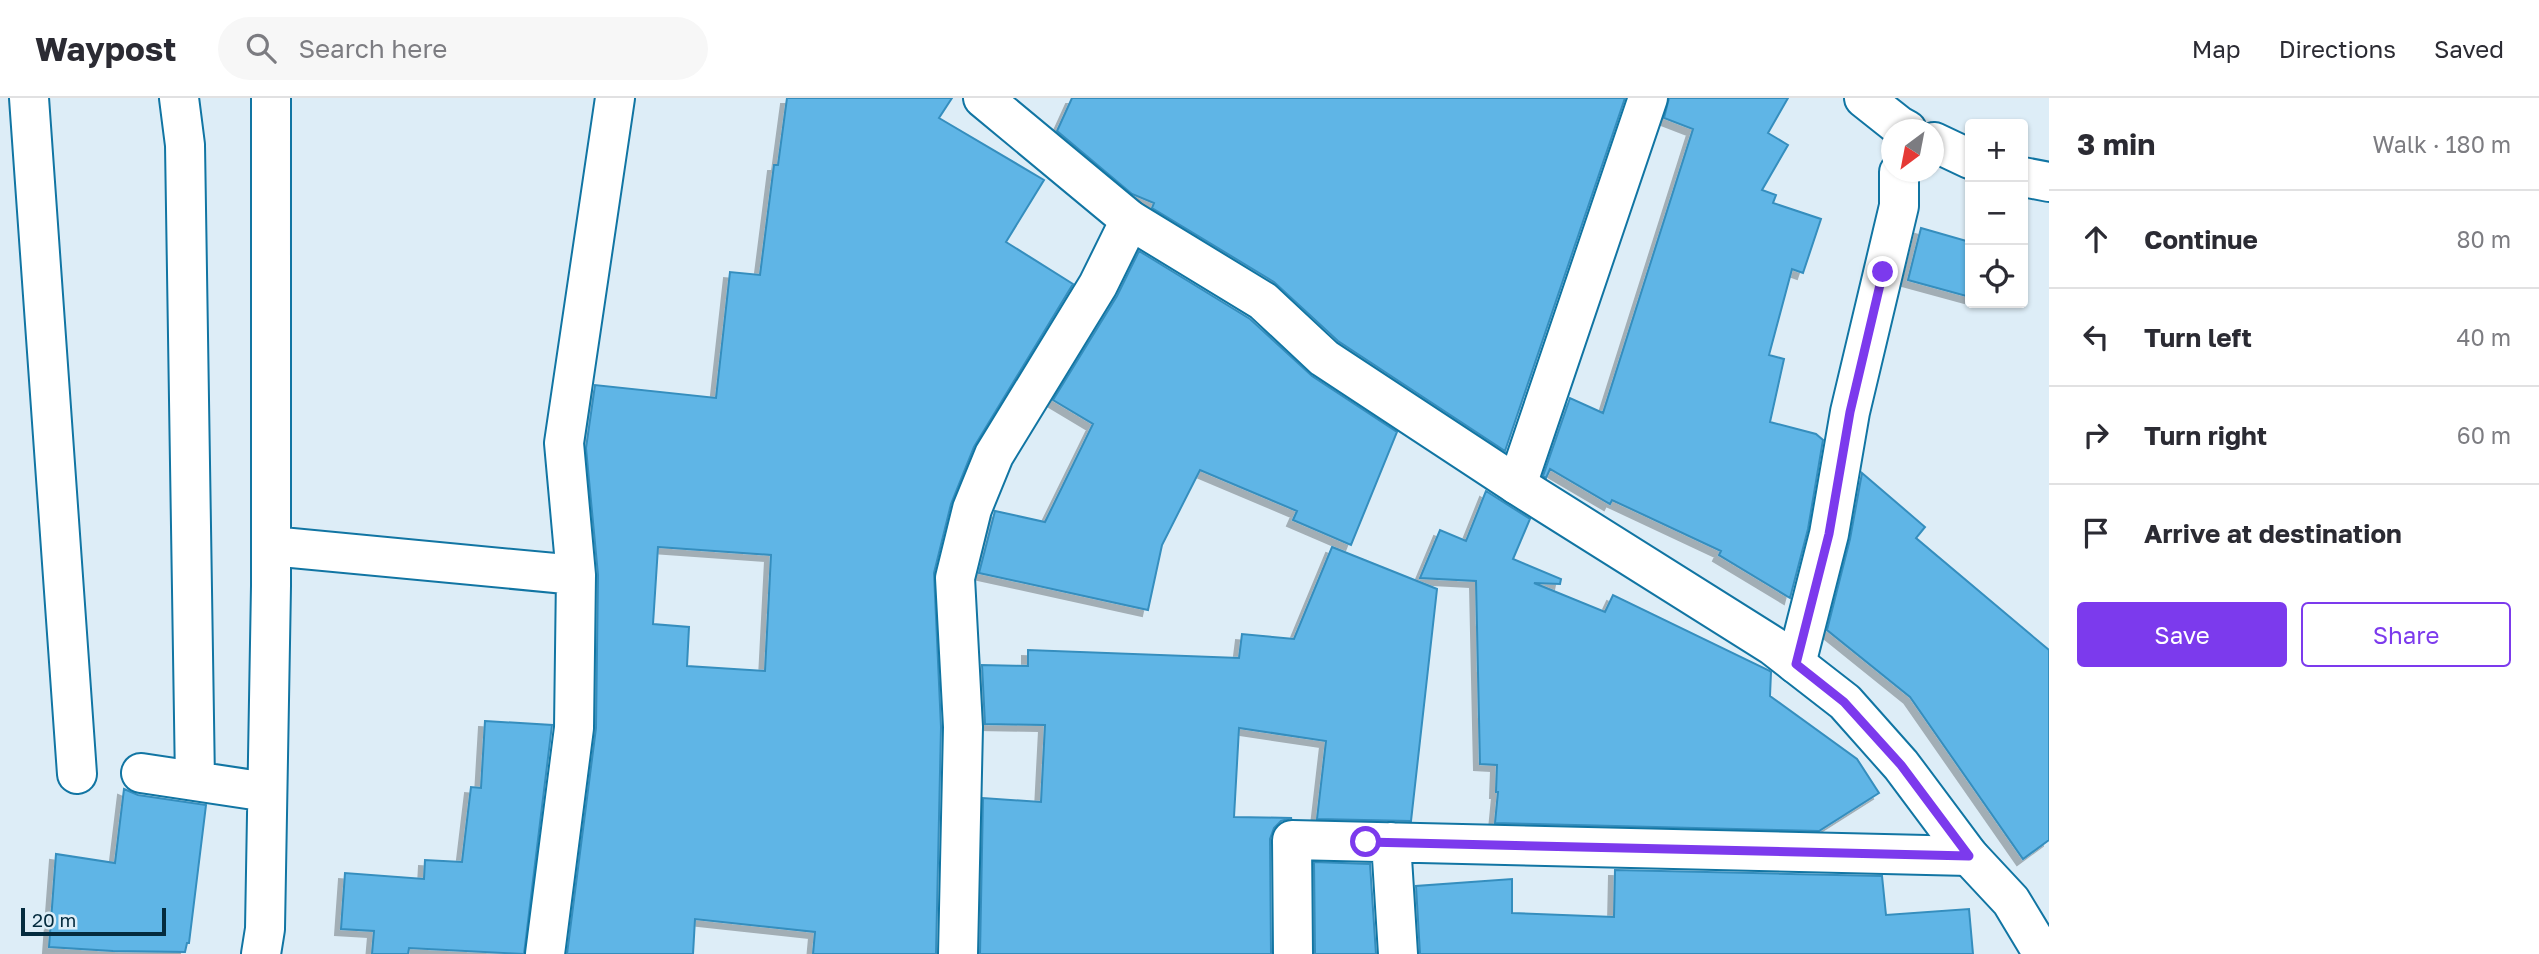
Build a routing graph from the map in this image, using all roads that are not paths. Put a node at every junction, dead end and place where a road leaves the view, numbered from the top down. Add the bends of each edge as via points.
1 (29, 98) edge
2 (179, 98) edge
3 (271, 98) edge
4 (615, 98) edge
5 (983, 98) edge
6 (1648, 98) edge
7 (1864, 98) edge
8 (1890, 119) edge
9 (1944, 147) edge
10 (1965, 157) edge
11 (2028, 178) edge
12 (1899, 182) edge
13 (2049, 182) edge
14 (1130, 220) junction
15 (1517, 485) junction
16 (271, 547) junction
17 (576, 575) junction
18 (1796, 664) junction
19 (141, 773) dead end
20 (77, 774) dead end
21 (195, 781) junction
22 (267, 792) junction
23 (1391, 842) junction
24 (1969, 856) junction
25 (261, 954) edge
26 (545, 954) edge
27 (958, 954) edge
28 (1293, 954) edge
29 (1398, 954) edge
30 (2043, 954) edge

1 - 20 street
2 - 21 street via 185,145
3 - 16 street
4 - 17 street via 564,443
5 - 14 street
6 - 15 street
7 - 8 street
9 - 10 street
11 - 13 street
12 - 18 street via 1899,206 1850,412 1829,534
14 - 15 street via 1263,301 1324,358
14 - 27 street via 1098,285 994,455 972,509 958,566 963,727
15 - 18 street
16 - 17 street
16 - 22 street
17 - 26 street via 574,728
18 - 24 street via 1853,711 1901,765
19 - 21 street
21 - 22 street
22 - 25 street
23 - 24 street
23 - 28 street via 1292,840
23 - 29 street
24 - 30 street via 2011,901

